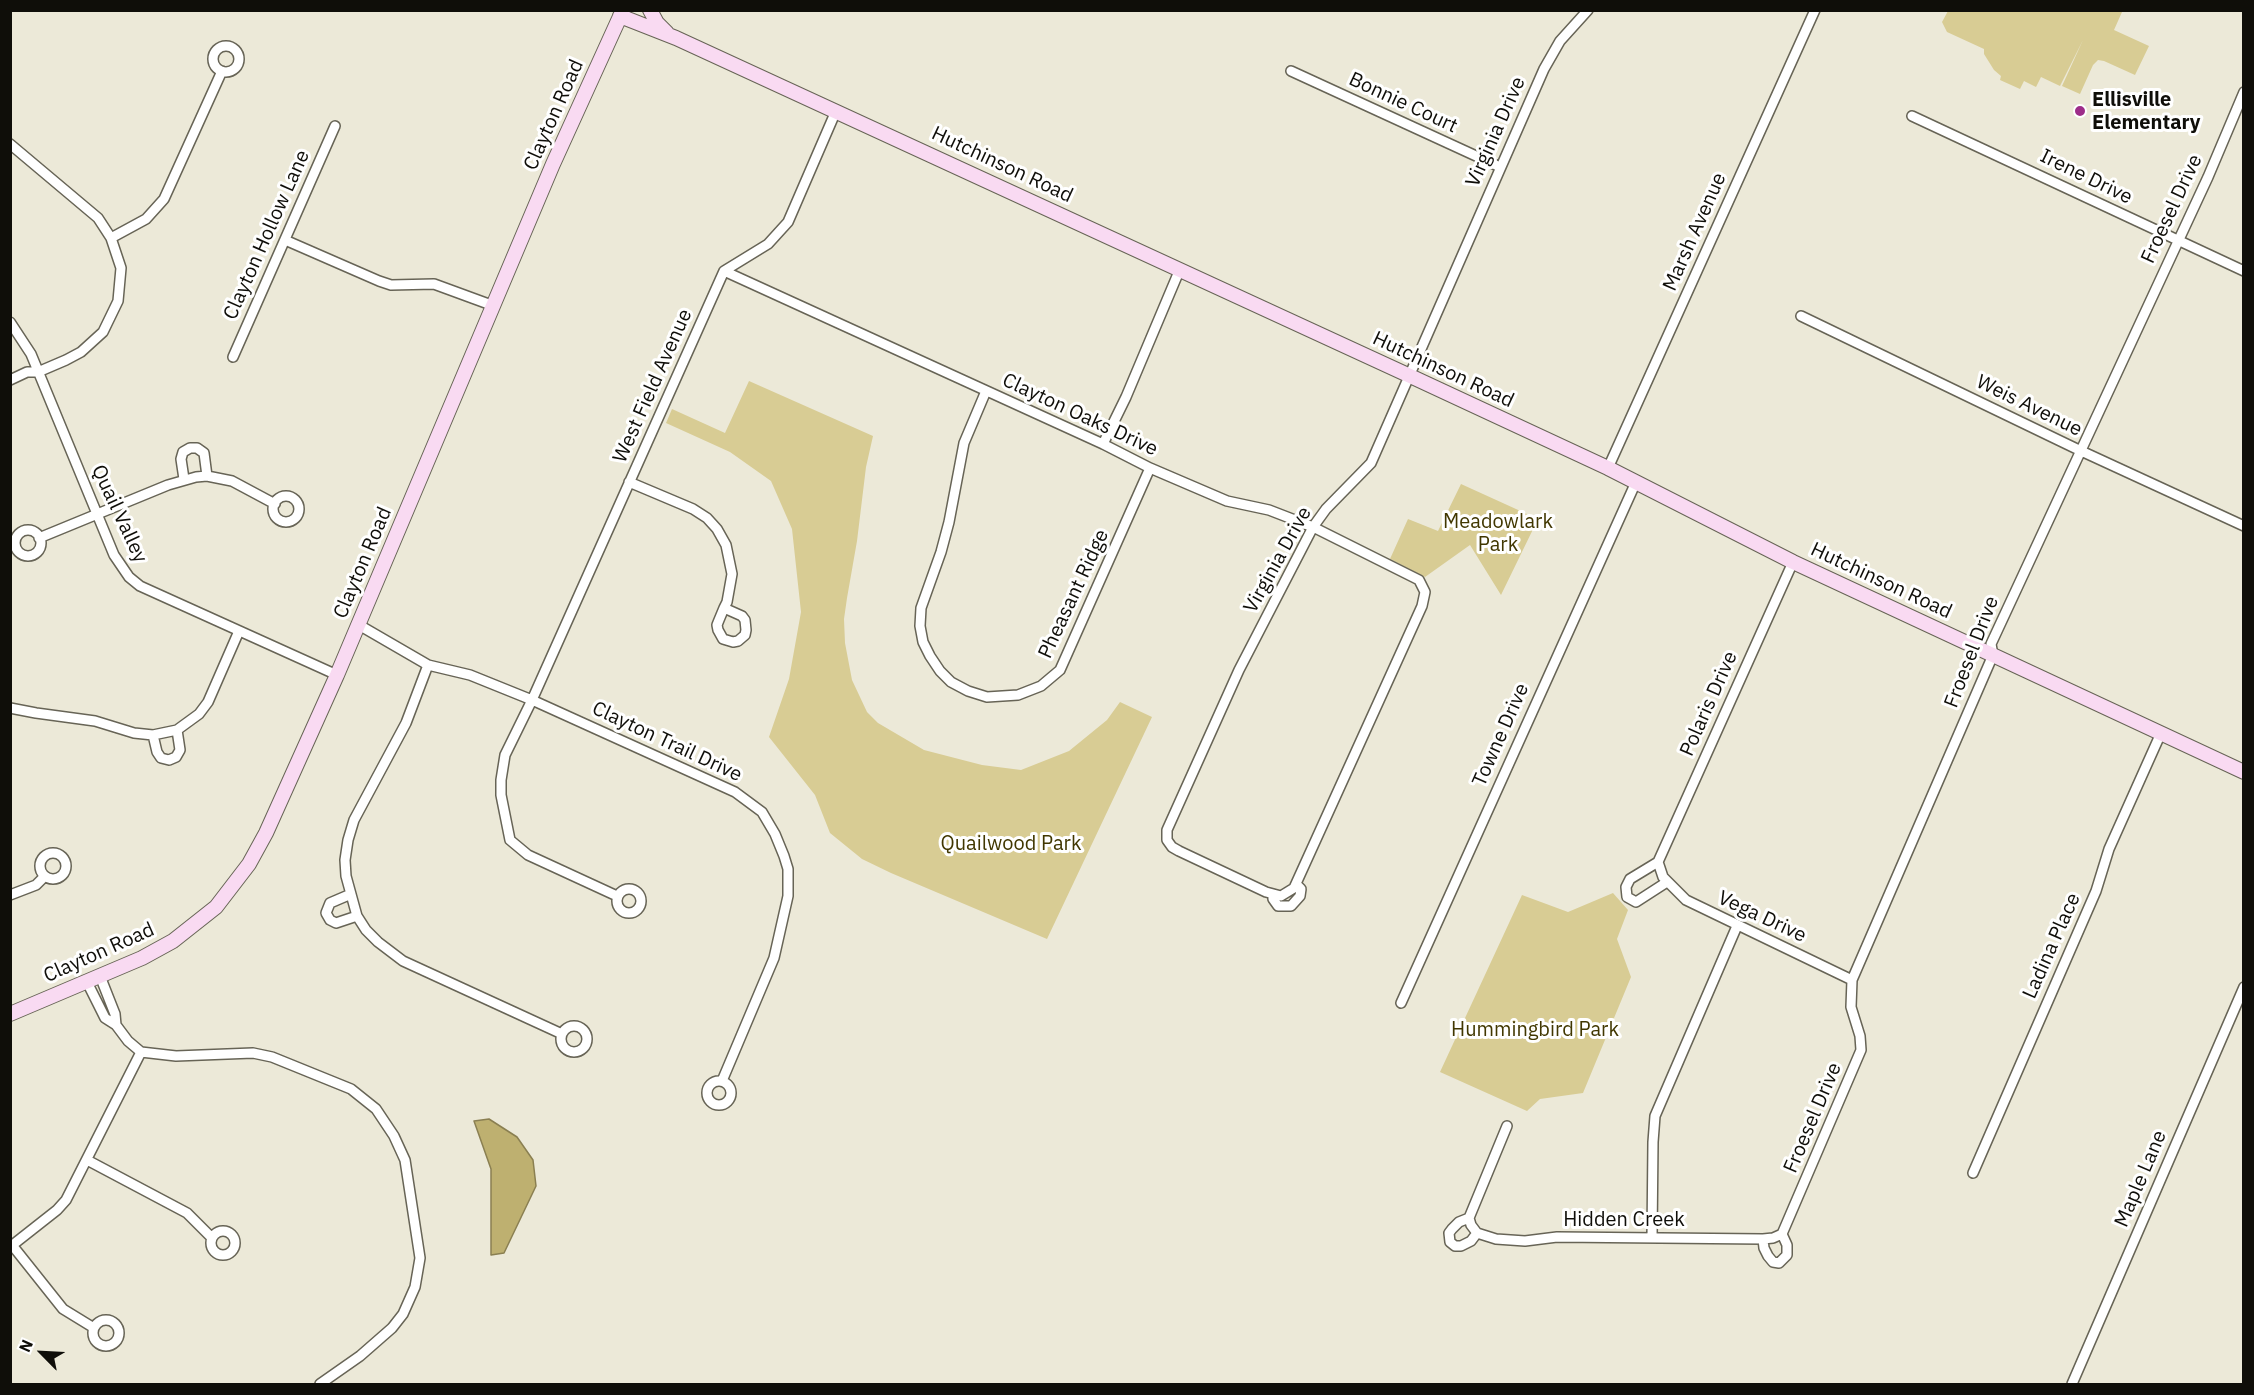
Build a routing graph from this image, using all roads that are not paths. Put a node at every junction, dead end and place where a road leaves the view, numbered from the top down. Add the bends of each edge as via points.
1 (650, 10) edge
2 (1588, 10) edge
3 (1815, 10) edge
4 (622, 13) edge
5 (668, 35) junction
6 (222, 71) dead end
7 (1291, 71) dead end
8 (2244, 92) edge
9 (836, 111) junction
10 (1912, 116) dead end
11 (335, 126) dead end
12 (10, 144) edge
13 (1500, 167) junction
14 (111, 238) junction
15 (285, 240) junction
16 (2178, 241) junction
17 (1180, 269) junction
18 (724, 271) junction
19 (2244, 271) edge
20 (494, 306) junction
21 (1801, 316) dead end
22 (10, 322) edge
23 (232, 357) dead end
24 (38, 372) junction
25 (1408, 375) junction
26 (10, 380) edge
27 (986, 391) junction
28 (1103, 444) junction
29 (2079, 450) junction
30 (1150, 468) junction
31 (1608, 468) junction
32 (207, 476) junction
33 (184, 479) junction
34 (629, 482) junction
35 (1636, 482) junction
36 (275, 504) dead end
37 (97, 515) junction
38 (2244, 526) edge
39 (1313, 527) junction
40 (39, 538) dead end
41 (1793, 562) junction
42 (1422, 585) joint
43 (724, 608) junction
44 (358, 625) junction
45 (239, 631) junction
46 (1994, 655) junction
47 (428, 665) junction
48 (337, 675) junction
49 (532, 700) junction
50 (10, 708) edge
51 (177, 730) junction
52 (2161, 733) junction
53 (153, 735) junction
54 (2244, 772) edge
55 (1658, 862) junction
56 (45, 876) dead end
57 (1665, 880) junction
58 (1296, 884) junction
59 (351, 894) junction
60 (1273, 894) junction
61 (10, 895) edge
62 (617, 896) dead end
63 (357, 916) junction
64 (1737, 926) junction
65 (94, 979) junction
66 (1852, 980) junction
67 (2244, 987) edge
68 (1401, 1003) dead end
69 (10, 1014) edge
70 (116, 1025) junction
71 (562, 1034) dead end
72 (141, 1052) junction
73 (722, 1081) dead end
74 (1507, 1126) dead end
75 (87, 1160) junction
76 (1973, 1173) dead end
77 (1782, 1234) junction
78 (212, 1238) dead end
79 (1652, 1238) junction
80 (1763, 1239) junction
81 (11, 1246) edge
82 (94, 1328) dead end
83 (320, 1384) edge
84 (2072, 1384) edge

1 - 5 street
2 - 13 street, Virginia Drive via 1560,41 1544,69
3 - 31 street, Marsh Avenue
4 - 5 street, Hutchinson Road
4 - 20 street, Clayton Road
5 - 9 street, Hutchinson Road
6 - 14 street via 164,199 146,219
7 - 13 street, Bonnie Court
8 - 16 street, Froesel Drive
9 - 17 street, Hutchinson Road
9 - 18 street via 788,222 768,244
10 - 16 street, Irene Drive
11 - 15 street, Clayton Hollow Lane
12 - 14 street via 98,218
13 - 25 street, Virginia Drive
14 - 24 street via 121,268 118,301 110,321 104,332 81,352
15 - 20 street via 391,285 434,284
15 - 23 street, Clayton Hollow Lane
16 - 19 street, Irene Drive
16 - 29 street, Froesel Drive
17 - 25 street, Hutchinson Road
17 - 28 street
18 - 27 street, Clayton Oaks Drive
18 - 34 street, West Field Avenue
20 - 44 street, Clayton Road
21 - 29 street, Weis Avenue
22 - 24 street, Quail Valley
24 - 26 street via 27,372
24 - 37 street, Quail Valley
25 - 31 street, Hutchinson Road
25 - 39 street, Virginia Drive via 1371,463
27 - 28 street, Clayton Oaks Drive
27 - 30 street, Pheasant Ridge via 964,443 949,522 921,608 923,642 951,682 968,691 987,697 1018,695 1041,686 1060,670
28 - 30 street, Clayton Oaks Drive
29 - 38 street, Weis Avenue
29 - 46 street, Froesel Drive via 1991,644
30 - 39 street, Clayton Oaks Drive via 1227,501 1269,510
31 - 35 street, Hutchinson Road
32 - 33 street
32 - 33 street via 204,453 190,448 181,459
32 - 36 street via 231,481
33 - 37 street
34 - 43 street via 693,509 717,529 726,545 732,574
34 - 49 street, West Field Avenue
35 - 41 street, Hutchinson Road
35 - 68 street, Towne Drive
37 - 40 street
37 - 45 street, Quail Valley via 129,578
39 - 42 street, Clayton Oaks Drive via 1412,575
39 - 60 street, Virginia Drive via 1239,670 1167,830 1172,847
41 - 46 street, Hutchinson Road
41 - 55 street, Polaris Drive
42 - 58 street, Virginia Drive via 1422,606
43 - 43 street via 717,625 720,635 727,641 738,641 745,634 745,620
44 - 47 street, Clayton Trail Drive
44 - 48 street, Clayton Road
45 - 48 street, Quail Valley
45 - 51 street via 208,702 200,714
46 - 52 street, Hutchinson Road
46 - 66 street, Froesel Drive
47 - 49 street, Clayton Trail Drive via 470,675
47 - 59 street via 406,723 354,820 345,860
48 - 65 street, Clayton Road via 266,833 239,879 216,907 173,941
49 - 62 street, West Field Avenue via 502,768 502,808 510,840 528,855
49 - 73 street, Clayton Trail Drive via 735,792 762,812 775,834 788,869 788,896 780,935
50 - 53 street via 84,718
51 - 53 street
51 - 53 street via 180,750 169,760 156,752
52 - 54 street, Hutchinson Road
52 - 76 street, Ladina Place
55 - 57 street
55 - 57 street via 1630,879 1627,897 1636,902
56 - 61 street via 36,885
57 - 64 street, Vega Drive via 1686,900
58 - 60 street via 1281,896
58 - 60 street, Virginia Drive via 1300,896 1292,906 1278,906
59 - 63 street
59 - 63 street via 330,903 326,913 336,923
63 - 71 street via 378,942 403,961
64 - 66 street, Vega Drive
64 - 79 street via 1655,1116
65 - 69 street, Clayton Road
65 - 70 street via 115,1014
65 - 70 street via 105,1018
66 - 77 street, Froesel Drive via 1851,1007 1862,1050
67 - 84 street, Maple Lane
70 - 72 street
72 - 75 street
72 - 83 street via 176,1056 253,1053 272,1057 351,1089 376,1109 394,1136 405,1160 420,1258 415,1287 392,1328
74 - 79 street, Hidden Creek via 1472,1225 1496,1239
75 - 78 street via 187,1213
75 - 81 street via 66,1200
77 - 80 street, Hidden Creek
77 - 80 street via 1787,1255 1779,1263 1768,1256
79 - 80 street, Hidden Creek
81 - 82 street via 63,1310

